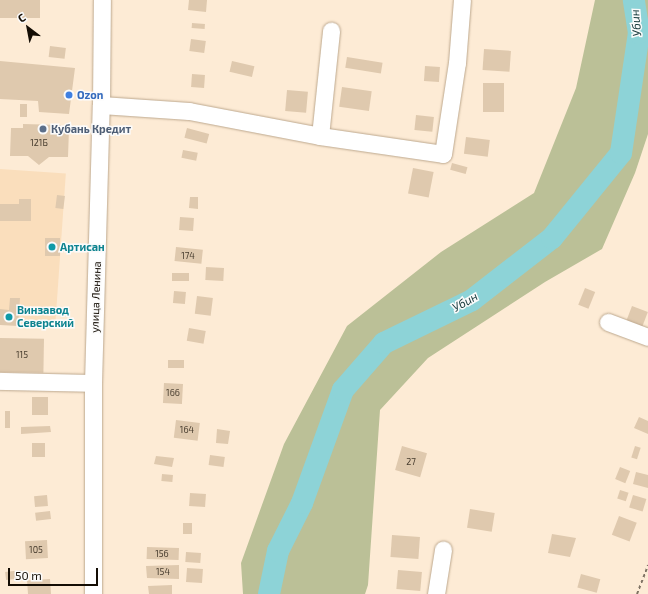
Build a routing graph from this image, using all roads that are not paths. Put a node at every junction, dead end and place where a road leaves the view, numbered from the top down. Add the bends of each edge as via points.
1 (102, 0) edge
2 (462, 0) edge
3 (331, 30) dead end
4 (101, 105) junction
5 (320, 136) junction
6 (608, 322) dead end
7 (648, 337) edge
8 (0, 381) edge
9 (93, 383) junction
10 (443, 550) dead end
11 (94, 594) edge
12 (436, 594) edge

1 - 4 street, улица Ленина
2 - 5 street via 457,62 443,154
3 - 5 street
4 - 5 street via 189,111
4 - 9 street, улица Ленина
6 - 7 street
8 - 9 street
9 - 11 street, улица Ленина
10 - 12 street

